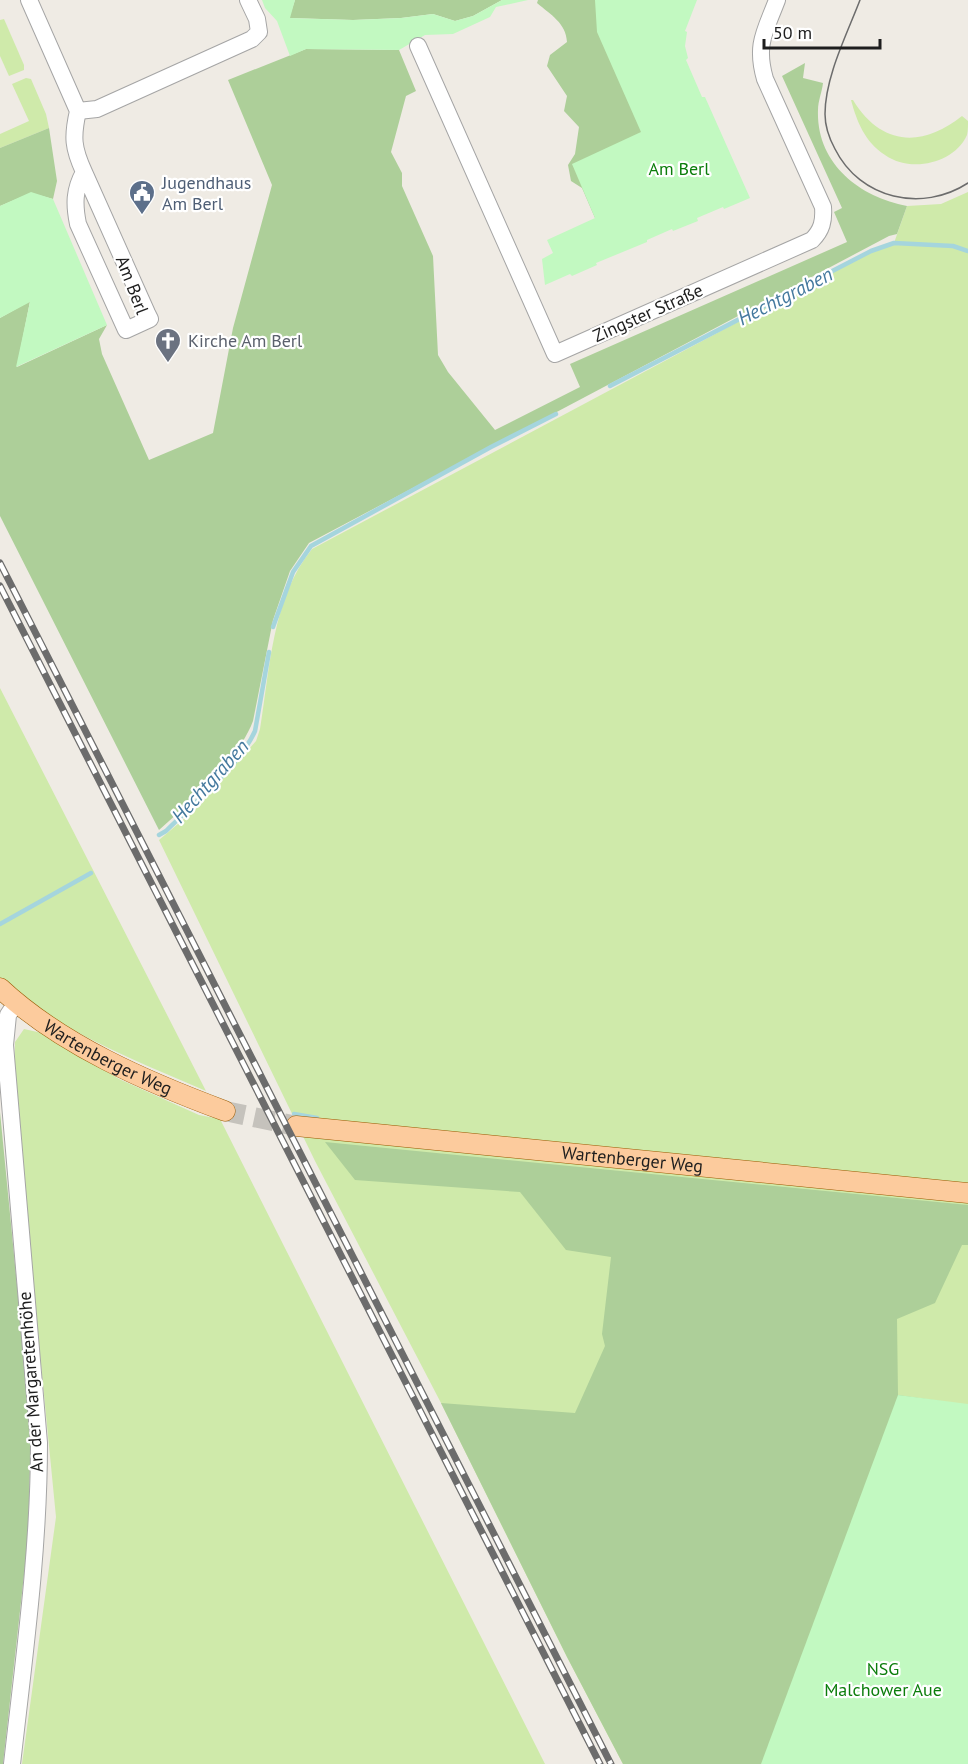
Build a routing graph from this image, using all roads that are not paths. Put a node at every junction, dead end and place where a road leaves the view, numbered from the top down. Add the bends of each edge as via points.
1 (29, 0) edge
2 (248, 0) edge
3 (777, 0) edge
4 (418, 46) dead end
5 (78, 111) junction
6 (84, 172) junction
7 (0, 988) edge
8 (16, 1003) junction
9 (225, 1111) tunnel mouth
10 (296, 1126) tunnel mouth
11 (968, 1192) edge
12 (12, 1764) edge

1 - 5 street
2 - 5 street via 259,32 252,39 97,109
3 - 4 street, Zingster Straße via 760,47 761,65 823,207 819,233 812,240 555,354
5 - 6 street, Am Berl via 75,152
6 - 6 street, Am Berl via 150,319 126,330 78,224 75,193
7 - 8 main road, Wartenberger Weg
8 - 9 main road, Wartenberger Weg via 110,1062
8 - 12 street, An der Margaretenhöhe via 8,1015 5,1044 39,1443 39,1485
10 - 11 main road, Wartenberger Weg

